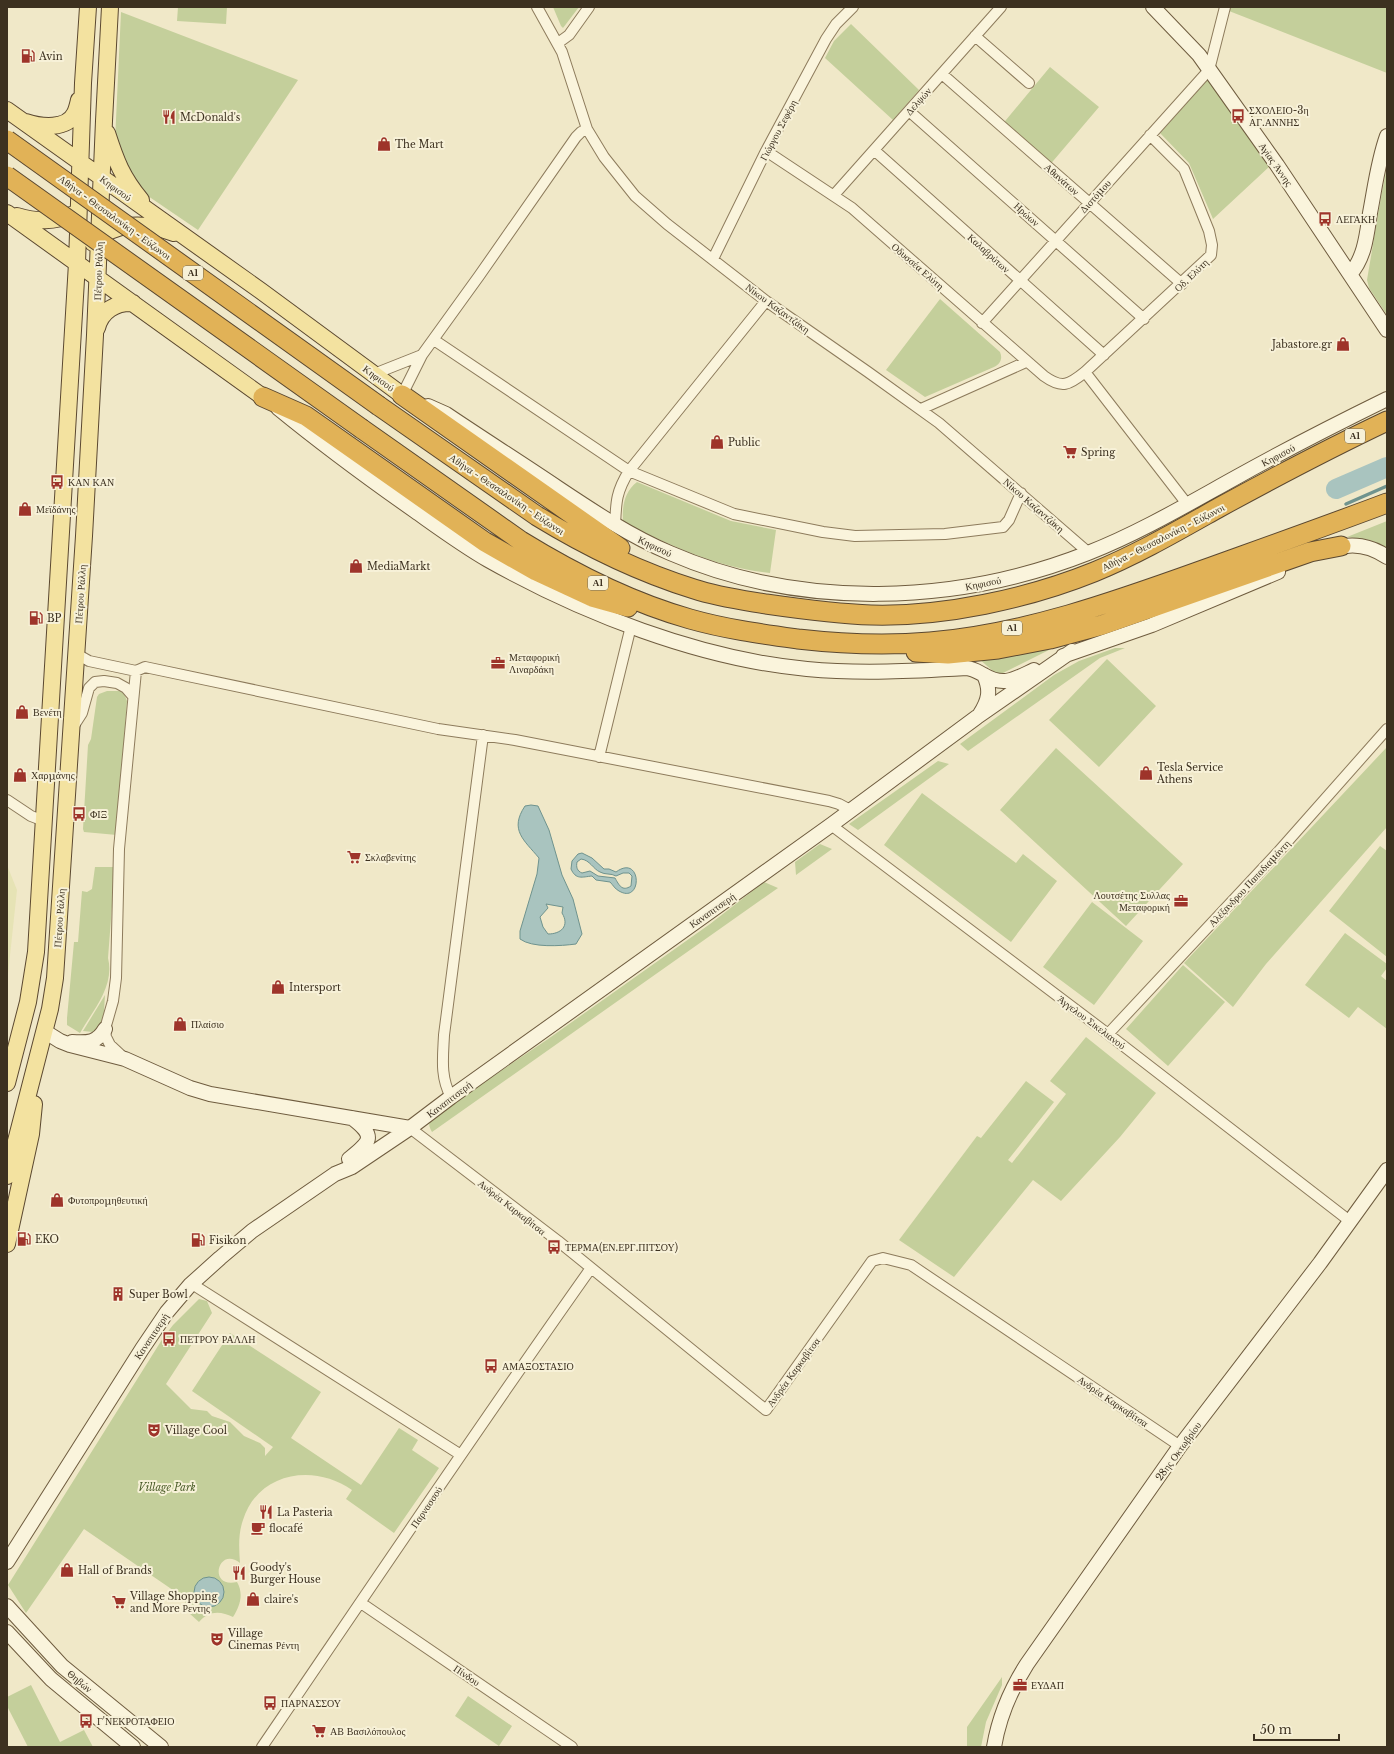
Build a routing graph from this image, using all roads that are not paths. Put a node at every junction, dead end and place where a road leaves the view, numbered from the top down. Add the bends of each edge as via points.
1 (88, 7) edge
2 (110, 7) edge
3 (537, 7) edge
4 (589, 7) edge
5 (853, 7) edge
6 (1001, 7) edge
7 (1153, 7) edge
8 (1226, 7) edge
9 (975, 36) junction
10 (558, 43) junction
11 (1209, 70) junction
12 (942, 74) junction
13 (83, 83) junction
14 (1029, 84) dead end
15 (909, 110) junction
16 (11, 113) edge
17 (104, 121) junction
18 (588, 129) junction
19 (1150, 135) junction
20 (1387, 136) edge
21 (7, 140) edge
22 (874, 150) junction
23 (766, 151) junction
24 (80, 162) junction
25 (7, 176) edge
26 (102, 178) junction
27 (834, 196) junction
28 (1089, 203) junction
29 (7, 212) edge
30 (152, 213) junction
31 (78, 220) junction
32 (99, 237) junction
33 (1056, 240) junction
34 (197, 245) junction
35 (713, 259) junction
36 (77, 263) junction
37 (1350, 274) junction
38 (98, 278) junction
39 (1020, 280) junction
40 (1182, 284) junction
41 (766, 301) junction
42 (133, 303) junction
43 (1144, 319) junction
44 (982, 323) junction
45 (1387, 330) edge
46 (95, 335) junction
47 (434, 340) junction
48 (422, 354) junction
49 (1104, 356) junction
50 (1026, 362) junction
51 (1085, 372) junction
52 (374, 374) junction
53 (1066, 384) joint
54 (402, 395) junction
55 (263, 397) junction
56 (1387, 399) edge
57 (921, 410) junction
58 (1387, 422) edge
59 (629, 471) junction
60 (1021, 493) junction
61 (1387, 502) edge
62 (1187, 504) junction
63 (615, 526) junction
64 (1341, 546) junction
65 (1089, 553) junction
66 (1387, 558) edge
67 (669, 581) junction
68 (690, 619) junction
69 (631, 626) junction
70 (871, 645) junction
71 (1072, 652) junction
72 (75, 653) junction
73 (136, 671) junction
74 (984, 676) junction
75 (132, 695) junction
76 (977, 718) junction
77 (1387, 729) edge
78 (70, 731) junction
79 (483, 735) junction
80 (598, 757) junction
81 (7, 800) edge
82 (852, 810) junction
83 (44, 821) junction
84 (831, 825) junction
85 (33, 978) junction
86 (105, 1029) junction
87 (44, 1031) junction
88 (1108, 1034) junction
89 (60, 1041) junction
90 (7, 1047) edge
91 (125, 1059) junction
92 (36, 1062) junction
93 (7, 1083) edge
94 (451, 1097) junction
95 (352, 1118) junction
96 (410, 1128) junction
97 (1387, 1170) edge
98 (8, 1173) edge
99 (335, 1174) junction
100 (1351, 1222) junction
101 (7, 1244) edge
102 (591, 1268) junction
103 (192, 1284) junction
104 (1180, 1446) junction
105 (461, 1455) junction
106 (7, 1562) edge
107 (361, 1603) junction
108 (7, 1606) edge
109 (7, 1632) edge
110 (7, 1646) edge
111 (25, 1653) junction
112 (133, 1747) edge
113 (161, 1747) edge
114 (262, 1747) edge
115 (572, 1747) edge
116 (994, 1747) edge

1 - 13 main road, Πέτρου Ράλλη
2 - 17 main road, Πέτρου Ράλλη
3 - 10 street, Νίκου Καζαντζάκη
4 - 10 street via 569,35
5 - 23 street, Γιώργου Σεφέρη via 836,24 826,39
6 - 9 street, Δελψών
7 - 11 street, Αγίας Άννης
8 - 11 street
9 - 12 street, Δελψών
9 - 14 street
10 - 18 street, Νίκου Καζαντζάκη
11 - 19 street, Διστόμου
11 - 37 street, Αγίας Άννης
12 - 15 street, Δελψών
12 - 28 street, Αθανάτων
13 - 16 main road via 76,112 65,122 52,126 39,125
13 - 24 main road, Πέτρου Ράλλη
15 - 22 street, Δελψών
15 - 33 street, Ηρώων
16 - 24 main road, Κηφισού
17 - 26 main road, Πέτρου Ράλλη
17 - 30 main road via 119,167 129,185
18 - 35 street, Νίκου Καζαντζάκη via 608,162 635,196
18 - 47 street via 576,137
19 - 28 street, Διστόμου
19 - 40 street, Οδ. Ελύτη via 1184,169 1212,240 1211,255
20 - 37 street via 1364,248
21 - 67 highway, Αθήνα - Θεσσαλονίκη - Εύζωνοι / Α1, bridge via 537,516 562,532
22 - 27 street, Δελψών
22 - 39 street, Καλαβρύτων
23 - 27 street, Οδυσσέα Ελύτη
23 - 35 street, Γιώργου Σεφέρη
24 - 26 main road, Κηφισού
24 - 31 main road, Πέτρου Ράλλη
25 - 31 highway, Α1, bridge
26 - 30 main road, Κηφισού
26 - 31 main road via 96,193
26 - 32 main road, Πέτρου Ράλλη
27 - 44 street, Οδυσσέα Ελύτη via 864,218
28 - 33 street, Διστόμου
28 - 40 street, Αθανάτων
29 - 31 main road via 26,219
29 - 36 main road
30 - 34 main road, Κηφισού
31 - 36 main road, Πέτρου Ράλλη
31 - 68 highway, Α1, bridge via 362,430 546,557 630,598
32 - 34 main road via 114,229 131,225 166,230
32 - 36 main road
32 - 38 main road, Πέτρου Ράλλη
33 - 39 street, Διστόμου
33 - 43 street, Ηρώων
34 - 52 main road, Κηφισού
35 - 41 street, Νίκου Καζαντζάκη
36 - 38 main road
36 - 83 main road, Πέτρου Ράλλη
37 - 45 street, Αγίας Άννης
38 - 42 main road
38 - 46 main road, Πέτρου Ράλλη
39 - 44 street, Διστόμου
39 - 49 street, Καλαβρύτων
40 - 43 street, Οδ. Ελύτη
41 - 57 street, Νίκου Καζαντζάκη
41 - 59 street
42 - 46 main road via 117,305 108,310 102,316
42 - 55 main road
43 - 49 street, Οδ. Ελύτη
44 - 50 street, Οδυσσέα Ελύτη
46 - 72 main road, Πέτρου Ράλλη
47 - 48 street
47 - 59 street
48 - 52 street
48 - 54 street
49 - 51 street, Οδ. Ελύτη
50 - 53 street, Οδυσσέα Ελύτη via 1052,382
50 - 57 street
51 - 53 street, Οδ. Ελύτη via 1073,382
51 - 62 street
52 - 54 main road, Κηφισού
54 - 63 street, Κηφισού via 446,414
54 - 67 highway via 592,530
55 - 68 highway via 306,416 485,542 536,571 592,597 638,610
55 - 69 street via 377,484 468,547 539,586
56 - 62 street, Κηφισού
57 - 60 street, Νίκου Καζαντζάκη
58 - 67 highway, Αθήνα - Θεσσαλονίκη - Εύζωνοι / Α1 via 1324,451 1120,560 1028,594 930,612 871,615 814,611 727,597
59 - 60 street via 734,514 855,536 922,536 998,528 1009,520
59 - 63 street via 618,490
60 - 65 street, Νίκου Καζαντζάκη
61 - 70 highway, Α1 via 1156,586 1050,620 986,634 932,642
62 - 65 street, Κηφισού
63 - 65 street, Κηφισού via 668,553 728,574 771,584 834,592 911,593 953,589 1024,574
64 - 66 street via 1364,546
64 - 70 highway via 1310,552 1110,622 1050,639 998,649 948,654
64 - 71 street via 1152,624
68 - 70 highway, Α1 via 749,632
69 - 74 street via 690,646 776,665 847,671 967,668
69 - 80 street
71 - 74 street via 1011,681 999,681
71 - 76 street, Καναπιτσερή
72 - 73 street via 89,660
72 - 78 main road, Πέτρου Ράλλη
73 - 75 street
73 - 79 street via 145,667 382,718
74 - 76 street via 989,691 986,703
75 - 78 street via 117,683 96,682 89,688 82,713
75 - 86 street via 119,850 116,978
76 - 82 street, Καναπιτσερή
77 - 88 street, Αλέξανδρου Παπαδιαμάντη via 1279,851
78 - 87 main road, Πέτρου Ράλλη via 55,978
79 - 80 street
79 - 94 street via 444,1035 445,1085
80 - 82 street via 829,801
81 - 83 street via 31,816
82 - 84 street, Καναπιτσερή
83 - 85 main road, Πέτρου Ράλλη
84 - 88 street, Άγγελου Σικελιανού
84 - 94 street, Καναπιτσερή
85 - 90 main road
85 - 93 main road, Πέτρου Ράλλη
86 - 89 street via 101,1037 92,1041
86 - 91 street via 110,1045
87 - 89 street
87 - 92 main road, Πέτρου Ράλλη
88 - 100 street, Άγγελου Σικελιανού
89 - 91 street
91 - 95 street via 190,1088 210,1094
92 - 98 main road, Πέτρου Ράλλη
92 - 101 main road via 31,1134
94 - 96 street, Καναπιτσερή
95 - 96 street
95 - 99 street via 366,1130 367,1143
96 - 99 street, Καναπιτσερή via 354,1166
96 - 102 street, Ανδρέα Καρκαβίτσα
97 - 100 street, 28ης Οκτωβρίου
99 - 103 street, Καναπιτσερή via 252,1231
100 - 104 street, 28ης Οκτωβρίου
102 - 104 street, Ανδρέα Καρκαβίτσα via 766,1410 872,1261 883,1258 906,1263
102 - 105 street, Παρνασσού
103 - 105 street
103 - 106 street, Καναπιτσερή via 167,1312 142,1349
104 - 116 street, 28ης Οκτωβρίου via 1024,1669 1009,1697
105 - 107 street, Παρνασσού
107 - 114 street, Παρνασσού
107 - 115 street, Πίνδου
108 - 113 street, Θηβών via 62,1666
109 - 111 street, Θηβών
110 - 111 street
111 - 112 street, Θηβών via 51,1679

